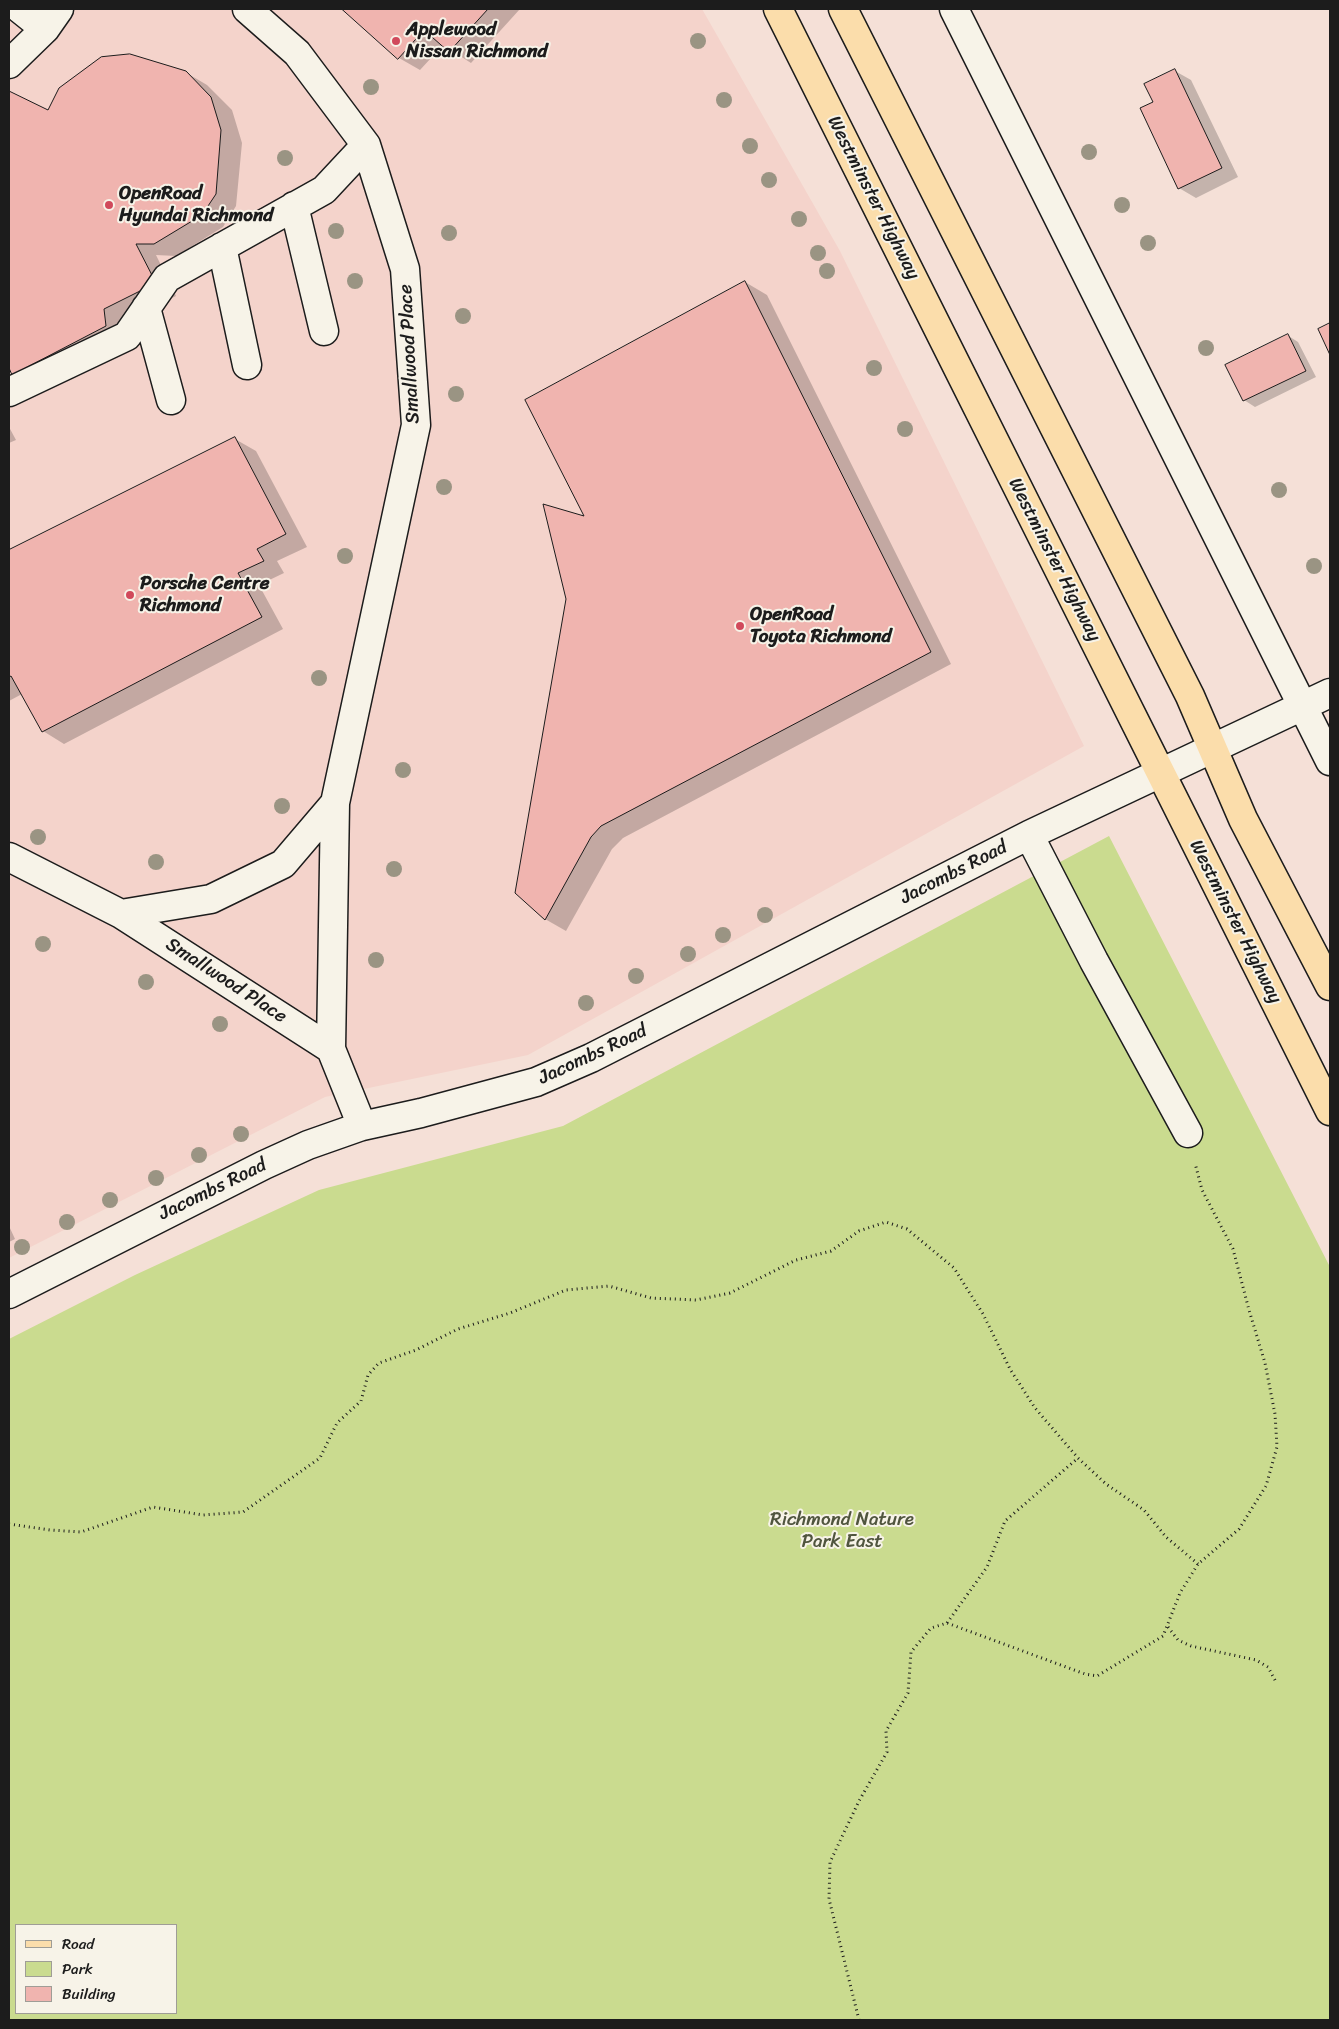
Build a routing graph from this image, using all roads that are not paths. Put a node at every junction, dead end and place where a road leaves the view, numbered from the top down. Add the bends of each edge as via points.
1 (20, 9) edge
2 (247, 9) edge
3 (778, 9) edge
4 (843, 9) edge
5 (954, 9) edge
6 (52, 19) edge
7 (9, 64) edge
8 (366, 145) junction
9 (294, 206) junction
10 (222, 247) junction
11 (146, 308) junction
12 (324, 331) dead end
13 (247, 365) dead end
14 (9, 392) edge
15 (171, 400) dead end
16 (1330, 692) edge
17 (1303, 706) junction
18 (1212, 750) junction
19 (1330, 761) edge
20 (1160, 772) junction
21 (335, 803) junction
22 (1029, 835) junction
23 (9, 857) edge
24 (121, 914) junction
25 (1330, 986) edge
26 (331, 1049) junction
27 (1330, 1111) edge
28 (362, 1126) junction
29 (1188, 1133) road end
30 (9, 1294) edge

1 - 6 street
2 - 8 street, Smallwood Place via 296,53
3 - 20 main road, Westminster Highway
4 - 18 main road via 1190,696
5 - 17 street
6 - 7 street
8 - 9 street via 324,190
8 - 21 street, Smallwood Place via 405,269 416,425
9 - 10 street
9 - 12 street
10 - 11 street via 167,278
10 - 13 street
11 - 14 street via 127,336
11 - 15 street
16 - 17 street, Jacombs Road
17 - 18 street, Jacombs Road
17 - 19 street
18 - 20 street, Jacombs Road
18 - 25 main road via 1243,819
20 - 22 street, Jacombs Road
20 - 27 main road, Westminster Highway
21 - 24 street, Smallwood Place via 283,864 211,899
21 - 26 street, Smallwood Place
22 - 28 street, Jacombs Road via 536,1082
22 - 29 street
23 - 24 street, Smallwood Place
24 - 26 street, Smallwood Place
26 - 28 street, Smallwood Place
28 - 30 street, Jacombs Road via 264,1165

